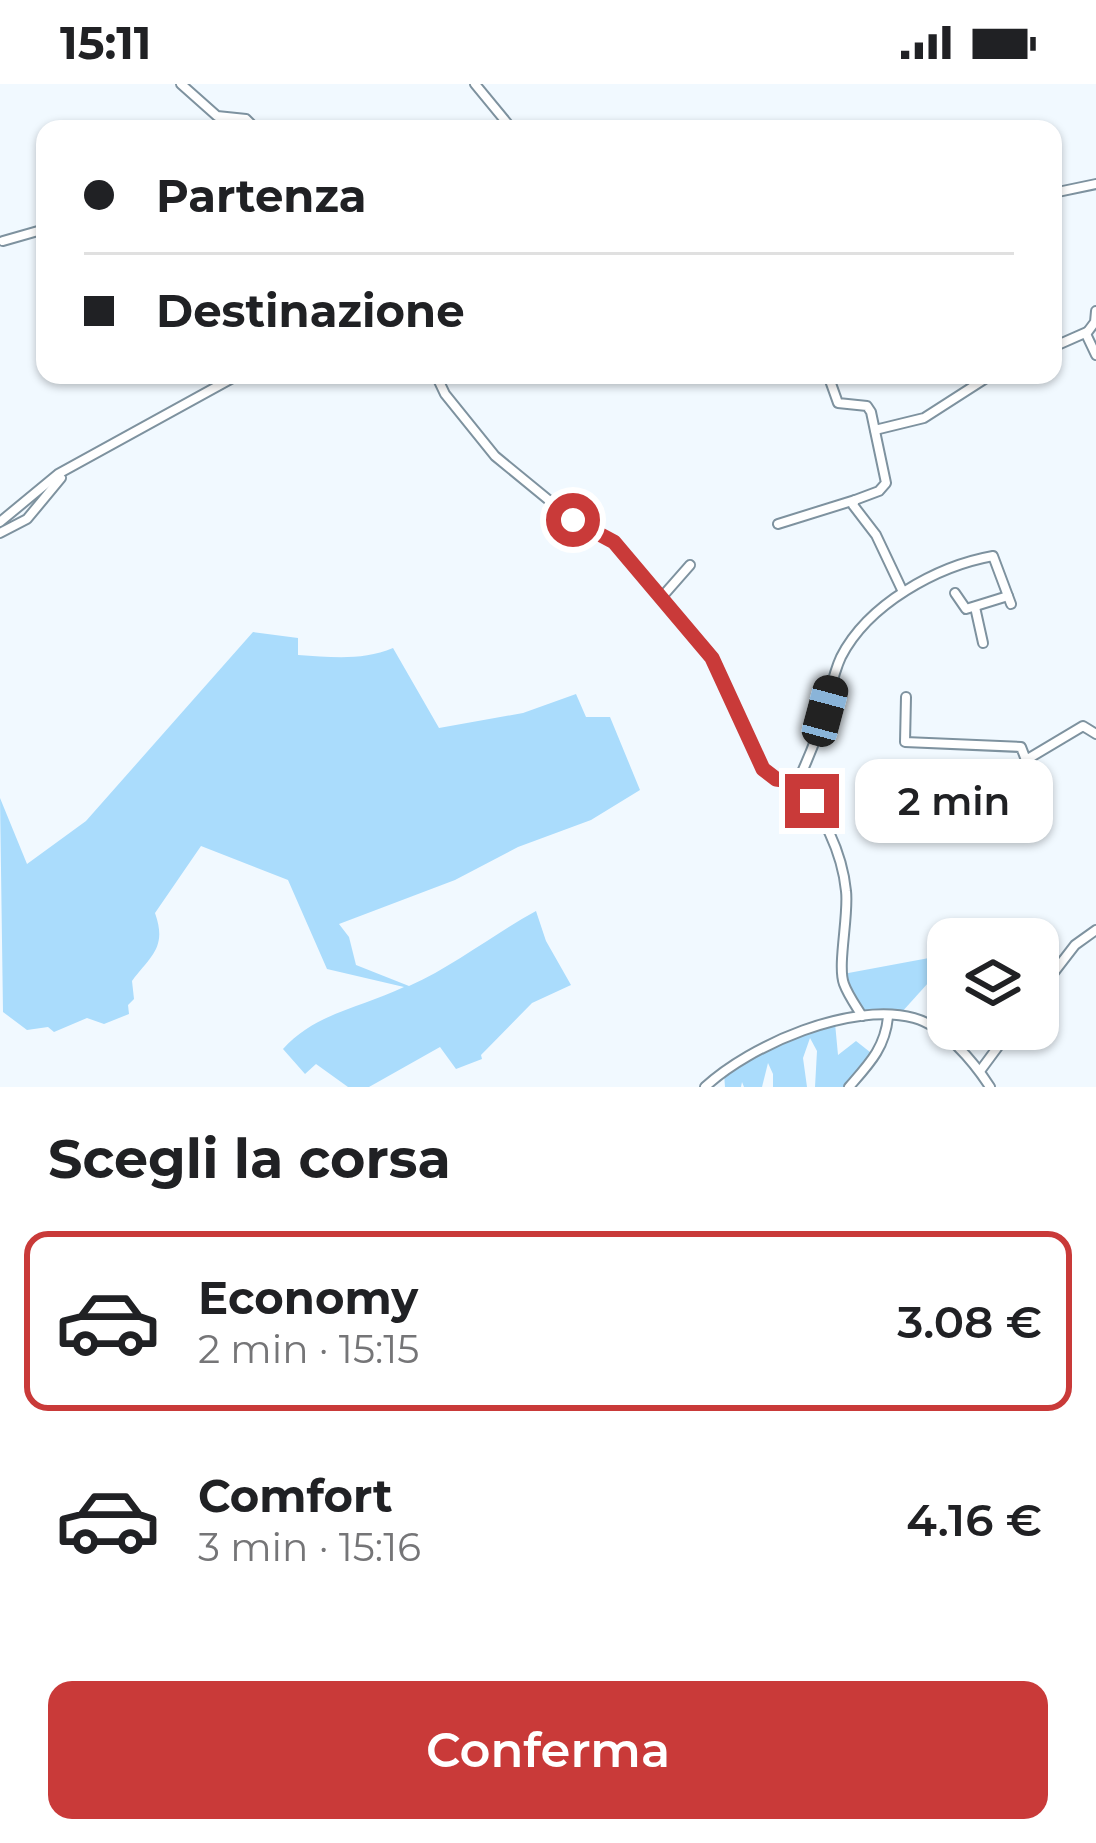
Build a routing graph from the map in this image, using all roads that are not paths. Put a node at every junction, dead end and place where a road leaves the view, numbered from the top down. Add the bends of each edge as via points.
1 (181, 84) edge
2 (476, 84) edge
3 (226, 120) edge
4 (505, 120) edge
5 (1096, 184) edge
6 (1062, 192) edge
7 (36, 232) edge
8 (3, 241) edge
9 (1096, 311) edge
10 (1088, 332) junction
11 (1062, 342) edge
12 (1096, 355) edge
13 (222, 384) edge
14 (440, 384) edge
15 (831, 384) edge
16 (977, 384) edge
17 (874, 430) junction
18 (75, 465) junction
19 (855, 500) junction
20 (0, 522) edge
21 (778, 524) dead end
22 (0, 532) edge
23 (690, 566) dead end
24 (903, 592) junction
25 (955, 593) dead end
26 (661, 598) junction
27 (975, 607) junction
28 (982, 644) dead end
29 (905, 697) dead end
30 (1096, 734) edge
31 (798, 782) junction
32 (1096, 930) edge
33 (1059, 965) edge
34 (862, 1016) junction
35 (889, 1017) junction
36 (996, 1050) edge
37 (980, 1071) junction
38 (705, 1087) edge
39 (849, 1087) edge
40 (990, 1087) edge

1 - 3 street
2 - 4 street
5 - 6 street
7 - 8 street
9 - 10 street
10 - 11 street
10 - 12 street
13 - 18 street
14 - 26 street via 495,456 573,520 614,542
15 - 17 street via 838,403 868,406
16 - 17 street via 924,418
17 - 19 street via 886,483
18 - 20 street
18 - 22 street via 27,519
19 - 21 street
19 - 24 street
23 - 26 street
24 - 27 street via 994,556 1009,600
24 - 31 street via 841,658
25 - 27 street via 962,607
26 - 31 street via 715,662 763,769
27 - 28 street
29 - 30 street via 904,742 1021,747 1026,760 1082,727
31 - 34 street via 838,855 846,891 842,978
32 - 33 street
34 - 35 street
34 - 38 street via 769,1044
35 - 37 street via 922,1020
35 - 39 street via 886,1038
36 - 37 street
37 - 40 street

